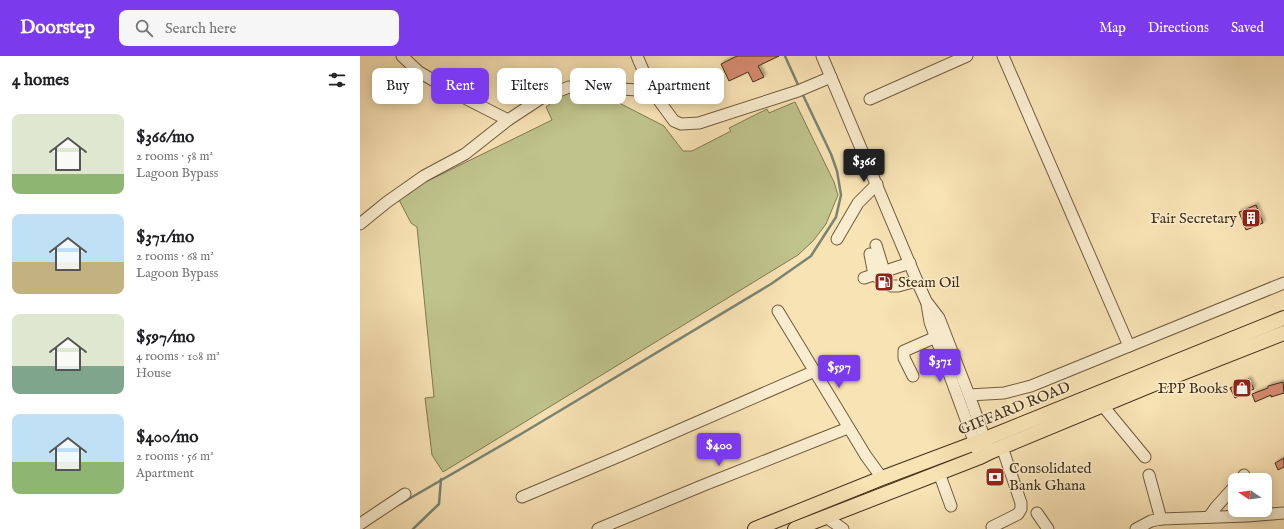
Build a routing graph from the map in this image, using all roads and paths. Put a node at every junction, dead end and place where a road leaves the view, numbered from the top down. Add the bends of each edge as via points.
1 (402, 56) edge
2 (637, 56) edge
3 (822, 56) edge
4 (967, 56) edge
5 (1003, 56) edge
6 (642, 68) edge
7 (831, 77) junction
8 (634, 90) edge
9 (870, 99) dead end
10 (662, 104) edge
11 (508, 120) junction
12 (876, 184) junction
13 (360, 224) edge
14 (837, 239) dead end
15 (873, 250) dead end
16 (910, 263) junction
17 (874, 275) junction
18 (917, 281) junction
19 (1284, 282) edge
20 (926, 301) junction
21 (778, 311) dead end
22 (1284, 318) edge
23 (1284, 333) edge
24 (936, 337) junction
25 (1129, 346) junction
26 (815, 371) junction
27 (913, 376) dead end
28 (969, 395) junction
29 (1103, 406) junction
30 (848, 428) junction
31 (980, 440) junction
32 (991, 452) junction
33 (1145, 457) dead end
34 (939, 473) junction
35 (1149, 475) dead end
36 (882, 478) junction
37 (405, 494) dead end
38 (1228, 494) edge
39 (522, 497) dead end
40 (952, 506) dead end
41 (1037, 513) dead end
42 (1284, 513) edge
43 (826, 517) junction
44 (1209, 517) junction
45 (1161, 518) junction
46 (360, 524) edge
47 (992, 527) dead end
48 (598, 529) edge
49 (756, 529) edge
50 (796, 529) edge
51 (843, 529) edge
52 (1048, 529) edge
53 (1136, 529) edge

1 - 11 street via 419,72
2 - 6 street
3 - 7 street
4 - 9 street
5 - 25 street
7 - 10 street via 801,90 699,123 682,124 674,121
7 - 12 street
8 - 11 street via 598,86 569,87 543,97
11 - 13 street via 465,154 424,176
12 - 14 street via 858,203
12 - 16 street
15 - 17 street
16 - 17 street
16 - 18 street
17 - 18 street via 891,286
18 - 20 street
19 - 25 street
20 - 24 street
20 - 28 street via 939,318
21 - 26 street
22 - 31 main road, GIFFARD ROAD
23 - 29 main road, GIFFARD ROAD
24 - 27 street via 904,351 904,358
24 - 31 street
25 - 28 street via 1032,386 1004,393
26 - 30 street
26 - 39 street
28 - 31 street
29 - 32 main road, GIFFARD ROAD
29 - 33 street
30 - 36 street
30 - 48 street
31 - 32 street
31 - 36 main road, GIFFARD ROAD
32 - 34 main road, GIFFARD ROAD
32 - 47 street via 1021,503 1018,514
34 - 40 street
34 - 43 main road, GIFFARD ROAD
35 - 45 street
36 - 49 main road, GIFFARD ROAD
37 - 46 street
38 - 44 street
41 - 52 street
42 - 44 street
43 - 50 main road, GIFFARD ROAD
43 - 51 street
44 - 45 street
45 - 53 street via 1151,520

